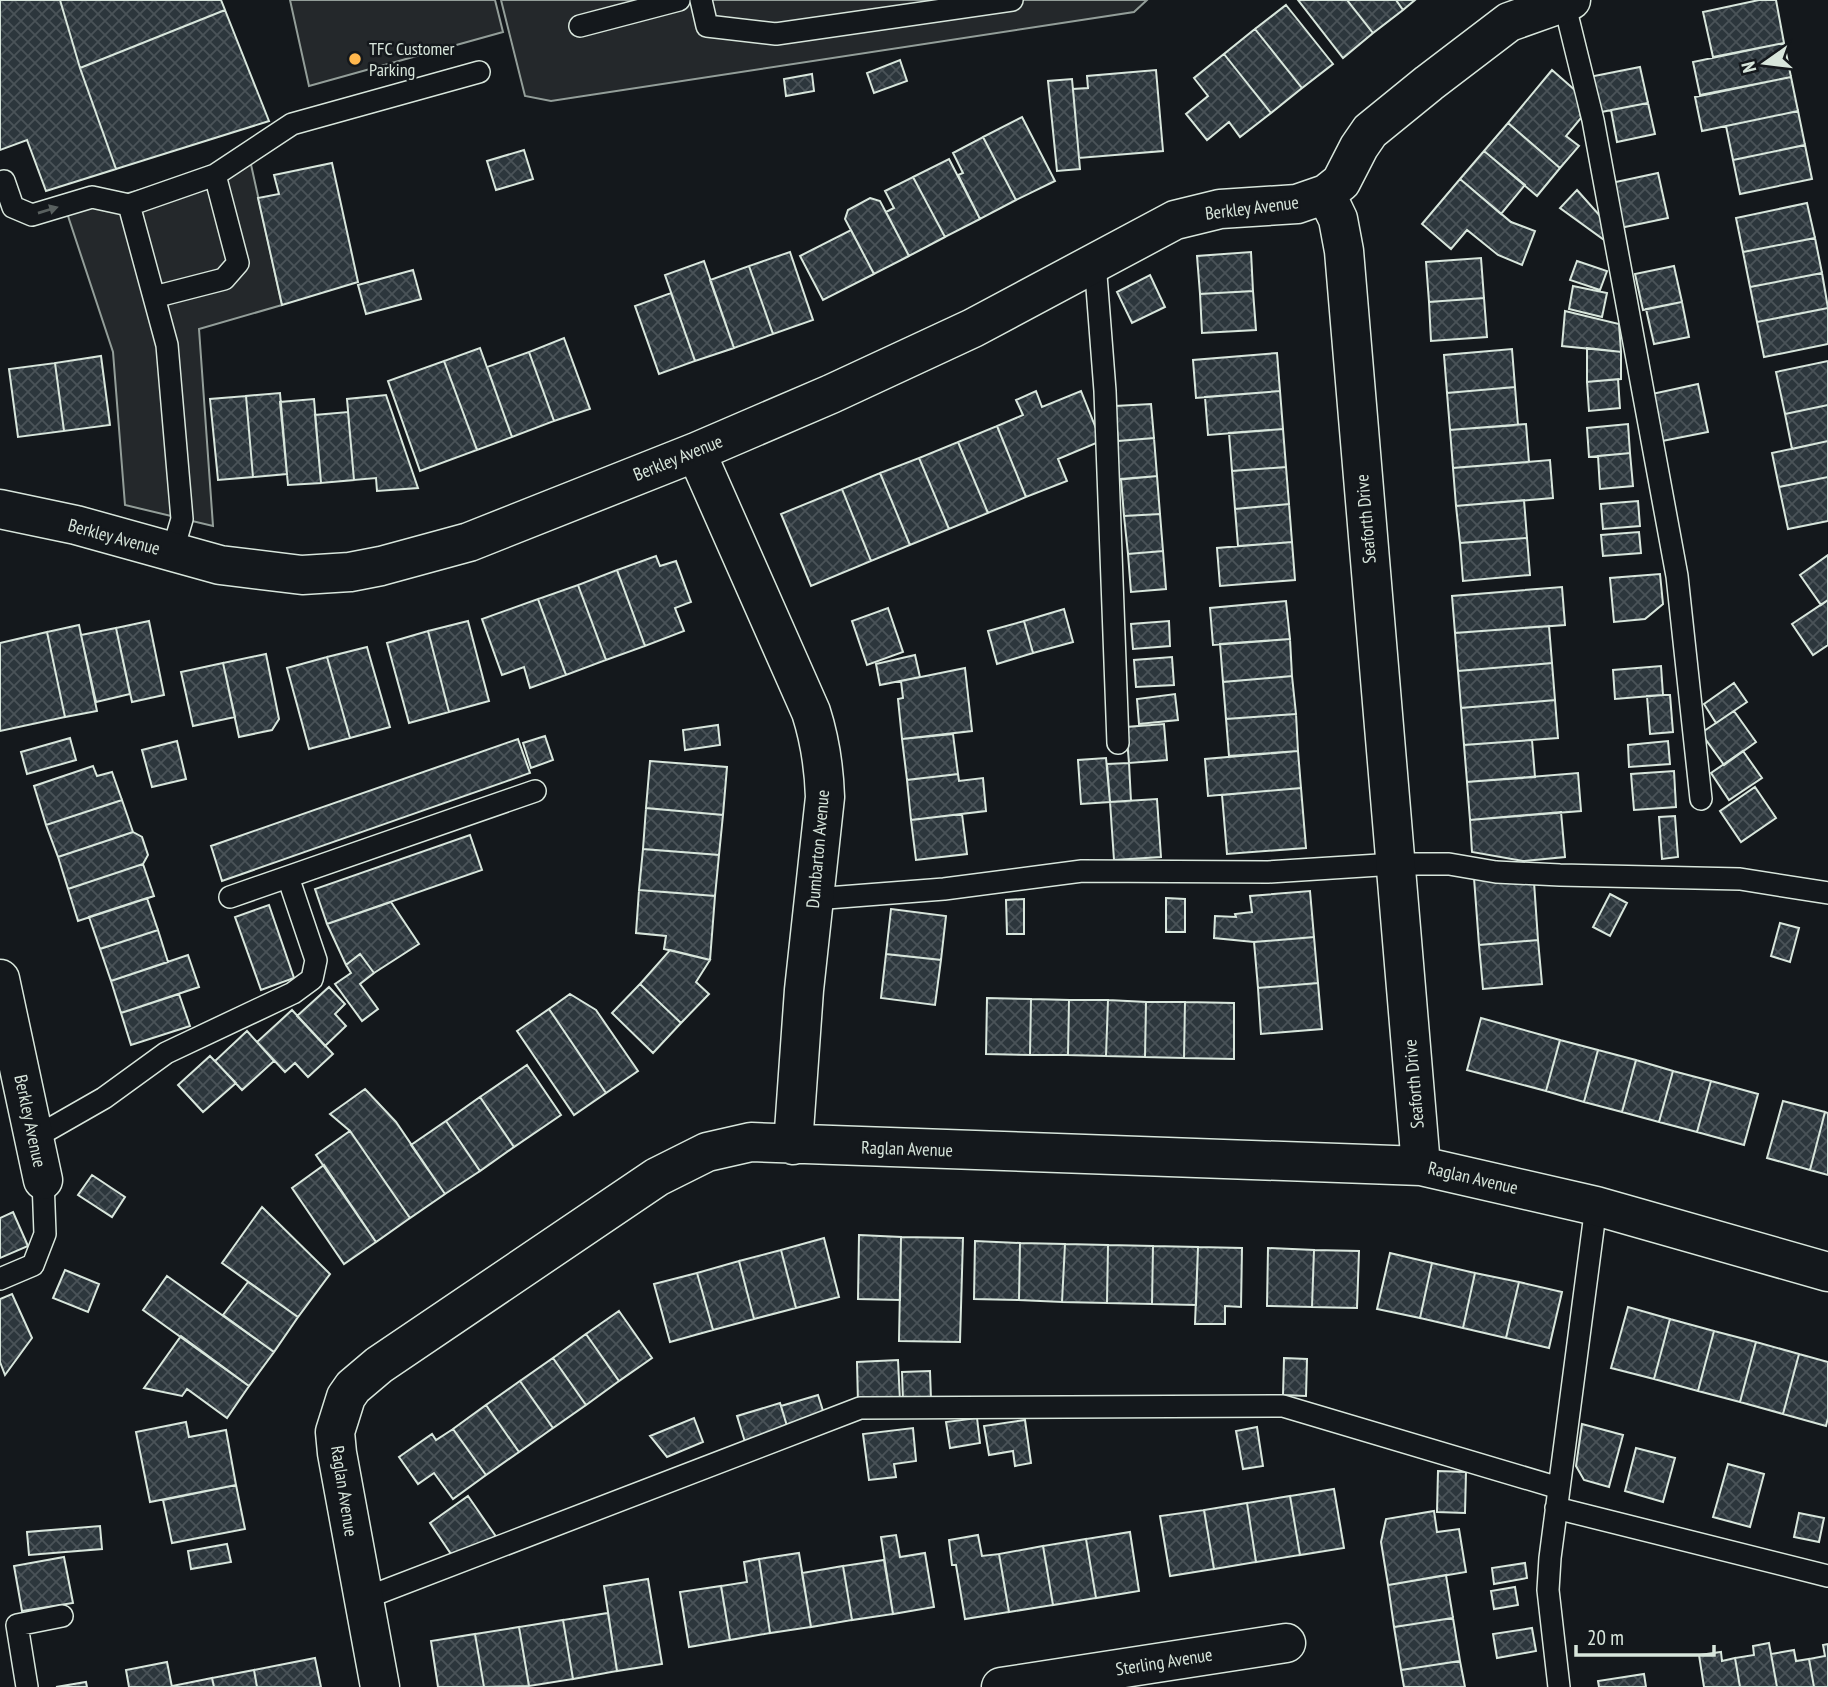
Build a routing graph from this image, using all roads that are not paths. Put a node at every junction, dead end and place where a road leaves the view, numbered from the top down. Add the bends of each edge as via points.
1 (680, 0) edge
2 (701, 0) edge
3 (1012, 0) edge
4 (1567, 1) edge
5 (580, 26) dead end
6 (479, 72) dead end
7 (215, 175) junction
8 (0, 183) edge
9 (1326, 194) junction
10 (129, 205) junction
11 (1095, 262) junction
12 (153, 297) junction
13 (696, 452) junction
14 (0, 509) edge
15 (172, 552) junction
16 (1118, 743) dead end
17 (535, 791) dead end
18 (1701, 799) dead end
19 (1395, 864) junction
20 (288, 877) junction
21 (1828, 893) edge
22 (230, 897) dead end
23 (814, 899) junction
24 (0, 979) edge
25 (34, 1138) junction
26 (793, 1145) junction
27 (1421, 1166) junction
28 (43, 1180) joint
29 (1596, 1206) junction
30 (1828, 1272) edge
31 (0, 1279) edge
32 (1557, 1498) junction
33 (1828, 1576) edge
34 (363, 1599) junction
35 (62, 1616) dead end
36 (1286, 1643) dead end
37 (27, 1687) edge
38 (380, 1687) edge
39 (1001, 1687) edge
40 (1559, 1687) edge

1 - 5 lane
2 - 3 lane via 707,26 776,34
4 - 9 street via 1509,22 1429,83 1370,131 1341,183
4 - 18 lane via 1677,576
6 - 7 lane via 292,124
7 - 10 lane
7 - 12 lane via 238,263 224,279
8 -> 10 lane via 4,181 13,207 32,215 92,197
9 - 11 street, Berkley Avenue via 1297,204 1220,209 1185,217
9 - 19 street, Seaforth Drive via 1338,219 1344,251
10 - 12 lane
11 - 13 street, Berkley Avenue via 961,333
11 - 16 lane via 1105,391
12 - 15 lane via 167,345 182,519
13 - 15 street, Berkley Avenue via 469,542 381,566 302,575 220,565
13 - 23 street, Dumbarton Avenue via 818,734 825,797
14 - 15 street, Berkley Avenue
17 - 20 lane
19 - 21 lane via 1449,864 1560,875 1740,879
19 - 23 lane via 1268,872 1082,871 944,889
19 - 27 street, Seaforth Drive
20 - 22 lane
20 - 25 lane via 316,960 312,979 293,993 166,1053 104,1098
23 - 26 street, Dumbarton Avenue
24 - 25 street, Berkley Avenue
25 - 28 street, Berkley Avenue
26 - 27 street, Raglan Avenue
26 - 34 street, Raglan Avenue via 751,1142 707,1152 657,1177 353,1387 335,1432
27 - 29 street, Raglan Avenue
28 - 31 lane via 45,1234 33,1265
29 - 30 street, Raglan Avenue
29 - 32 lane
32 - 33 lane
32 - 34 lane via 1283,1406 860,1408
32 - 40 lane via 1548,1590
34 - 38 street, Raglan Avenue
35 - 37 lane via 17,1625
36 - 39 street, Sterling Avenue

